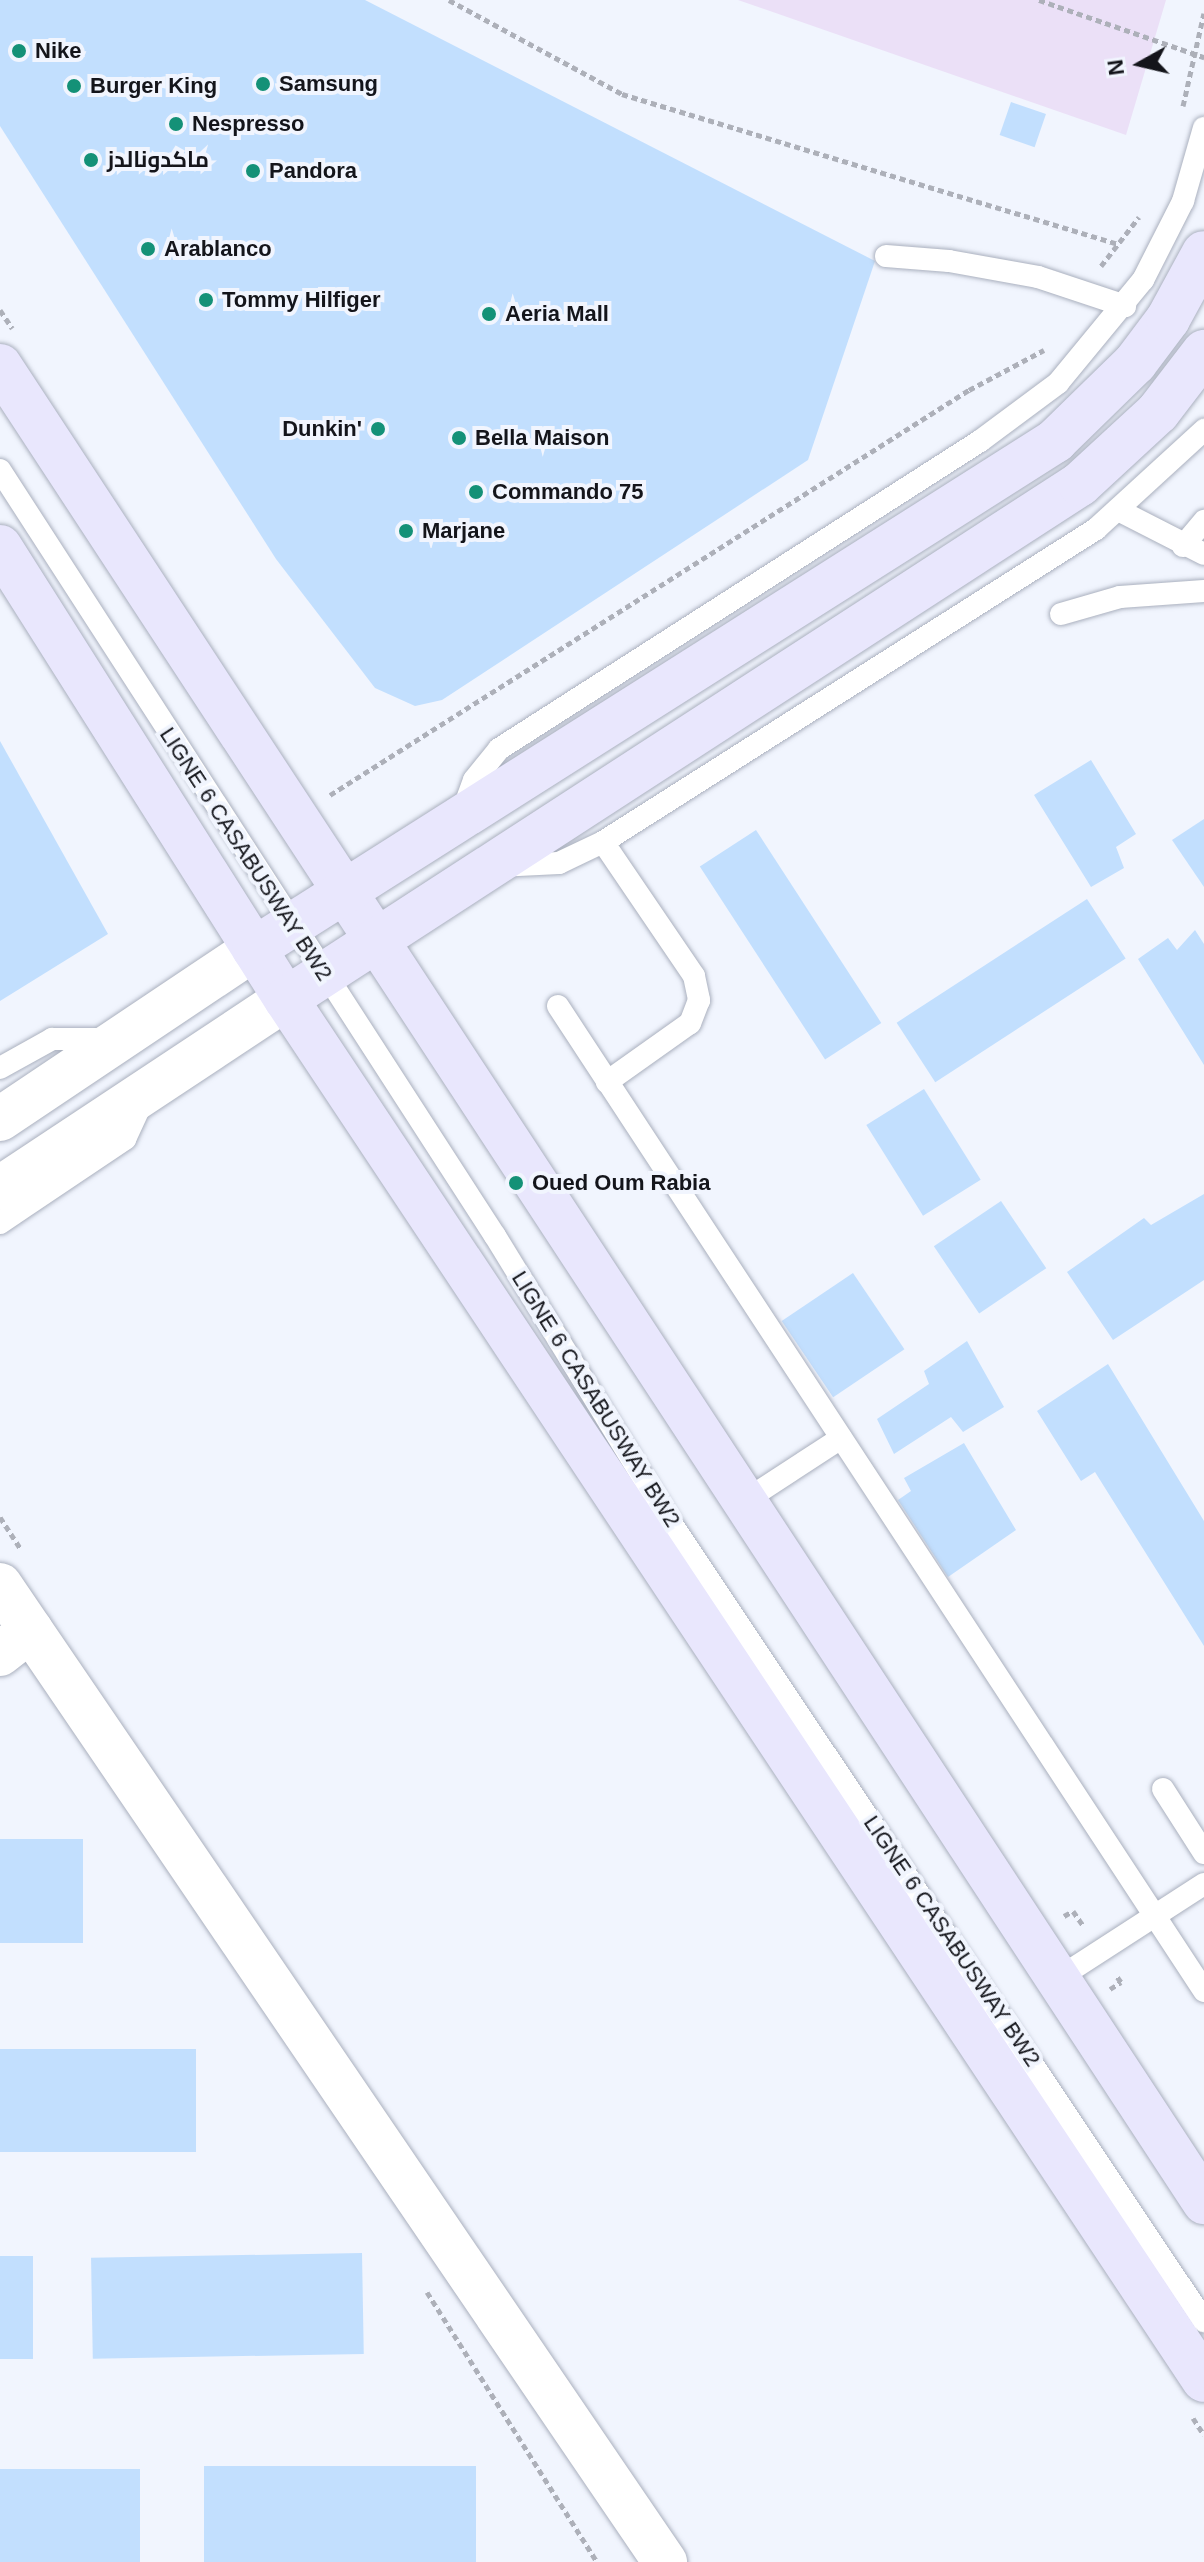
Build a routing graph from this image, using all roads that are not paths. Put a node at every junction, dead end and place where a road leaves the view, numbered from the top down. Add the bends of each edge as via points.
1 (1204, 128) edge
2 (1204, 253) edge
3 (886, 256) dead end
4 (1125, 306) junction
5 (1204, 352) edge
6 (0, 366) edge
7 (1204, 430) edge
8 (0, 470) edge
9 (1120, 511) junction
10 (1204, 521) edge
11 (0, 547) edge
12 (1194, 550) edge
13 (1204, 591) edge
14 (1061, 614) dead end
15 (461, 818) junction
16 (603, 842) junction
17 (489, 864) junction
18 (344, 892) junction
19 (292, 925) junction
20 (376, 939) junction
21 (254, 949) junction
22 (324, 974) junction
23 (286, 999) junction
24 (558, 1006) dead end
25 (119, 1040) junction
26 (0, 1068) edge
27 (607, 1082) junction
28 (146, 1091) junction
29 (0, 1119) edge
30 (0, 1188) edge
31 (0, 1223) edge
32 (841, 1438) junction
33 (743, 1502) junction
34 (0, 1585) edge
35 (15, 1642) edge
36 (1163, 1789) dead end
37 (1204, 1853) edge
38 (1204, 1884) edge
39 (1155, 1916) junction
40 (1057, 1979) junction
41 (1204, 1991) edge
42 (1204, 2202) edge
43 (1204, 2321) edge
44 (1204, 2380) edge
45 (665, 2562) edge

1 - 4 lane via 1171,228
2 - 15 main road via 1168,319 1135,363 1055,441
3 - 4 lane via 949,261 1085,289
4 - 15 lane via 1089,351 1024,412 499,749 474,780
5 - 17 main road via 1158,412 1080,484
6 - 18 main road
7 - 9 lane
8 - 19 lane, LIGNE 6 CASABUSWAY BW2
9 - 12 lane
9 - 16 lane
10 - 12 lane
11 - 21 main road
13 - 14 lane via 1120,597
15 - 18 main road
16 - 17 lane via 536,868
16 - 27 lane via 694,976 699,1000 690,1023
17 - 20 main road
18 - 19 main road
18 - 20 main road
19 - 21 main road
19 - 22 lane, LIGNE 6 CASABUSWAY BW2
20 - 22 main road
20 - 33 main road
21 - 23 main road
21 - 25 street
22 - 23 main road
22 - 43 lane, LIGNE 6 CASABUSWAY BW2 via 495,1236 671,1523
23 - 28 street
23 - 44 main road
24 - 27 lane
25 - 26 lane via 86,1035 52,1039
25 - 29 street
27 - 32 lane
28 - 30 street
28 - 31 lane via 143,1110 125,1139
32 - 33 lane
32 - 39 lane
33 - 40 main road
34 - 35 street
35 - 45 street
36 - 37 lane
38 - 39 lane
39 - 40 lane
39 - 41 lane
40 - 42 main road

